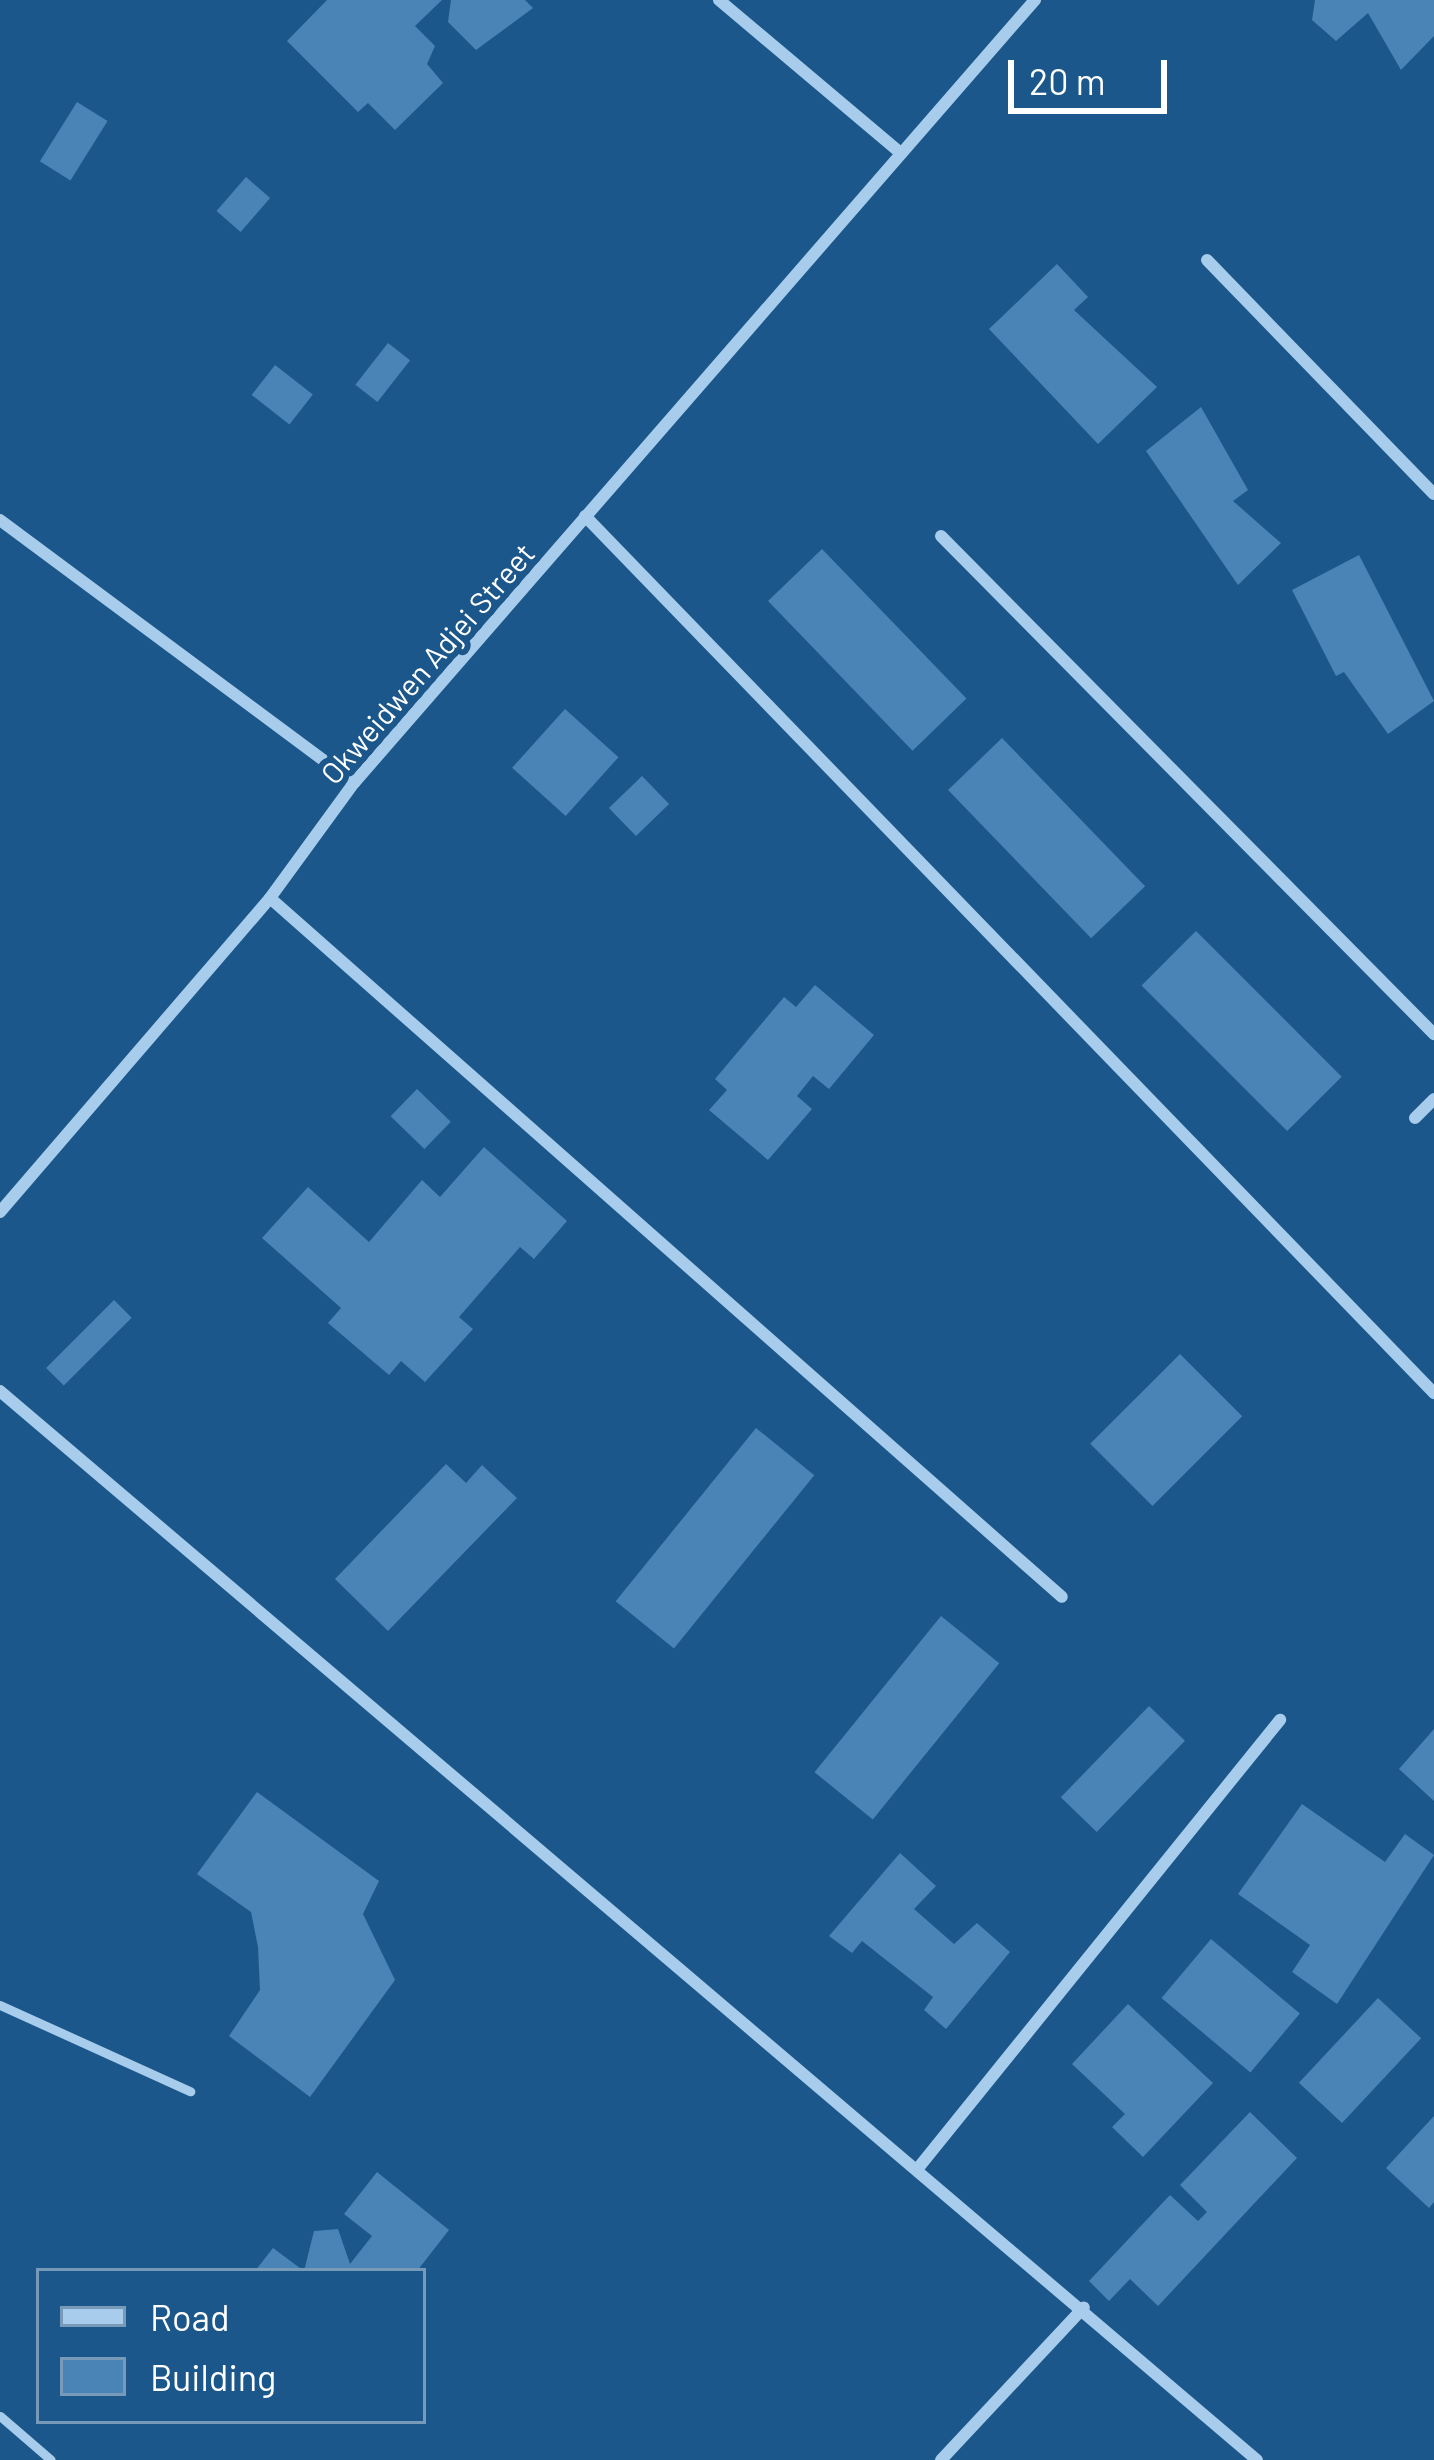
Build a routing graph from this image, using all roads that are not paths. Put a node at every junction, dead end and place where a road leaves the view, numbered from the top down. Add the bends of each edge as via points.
1 (719, 0) edge
2 (1035, 0) edge
3 (901, 153) junction
4 (1208, 260) dead end
5 (1434, 494) edge
6 (586, 516) junction
7 (0, 520) edge
8 (941, 536) dead end
9 (354, 783) junction
10 (270, 898) junction
11 (1434, 1034) edge
12 (1434, 1100) edge
13 (1415, 1118) dead end
14 (0, 1213) edge
15 (0, 1391) edge
16 (1434, 1393) edge
17 (1062, 1597) dead end
18 (1280, 1720) dead end
19 (0, 2005) edge
20 (190, 2091) dead end
21 (919, 2167) junction
22 (1084, 2307) junction
23 (0, 2416) edge
24 (51, 2460) edge
25 (941, 2460) edge
26 (1256, 2460) edge

1 - 3 street
2 - 3 street, Okweidwen Adjei Street
3 - 6 street, Okweidwen Adjei Street
4 - 5 street
6 - 9 street, Okweidwen Adjei Street
6 - 16 street
7 - 9 street
8 - 11 street
9 - 10 street, Okweidwen Adjei Street
10 - 14 street, Okweidwen Adjei Street
10 - 17 street
12 - 13 street
15 - 21 street
18 - 21 street
19 - 20 lane
21 - 22 street
22 - 25 street
22 - 26 street
23 - 24 lane

